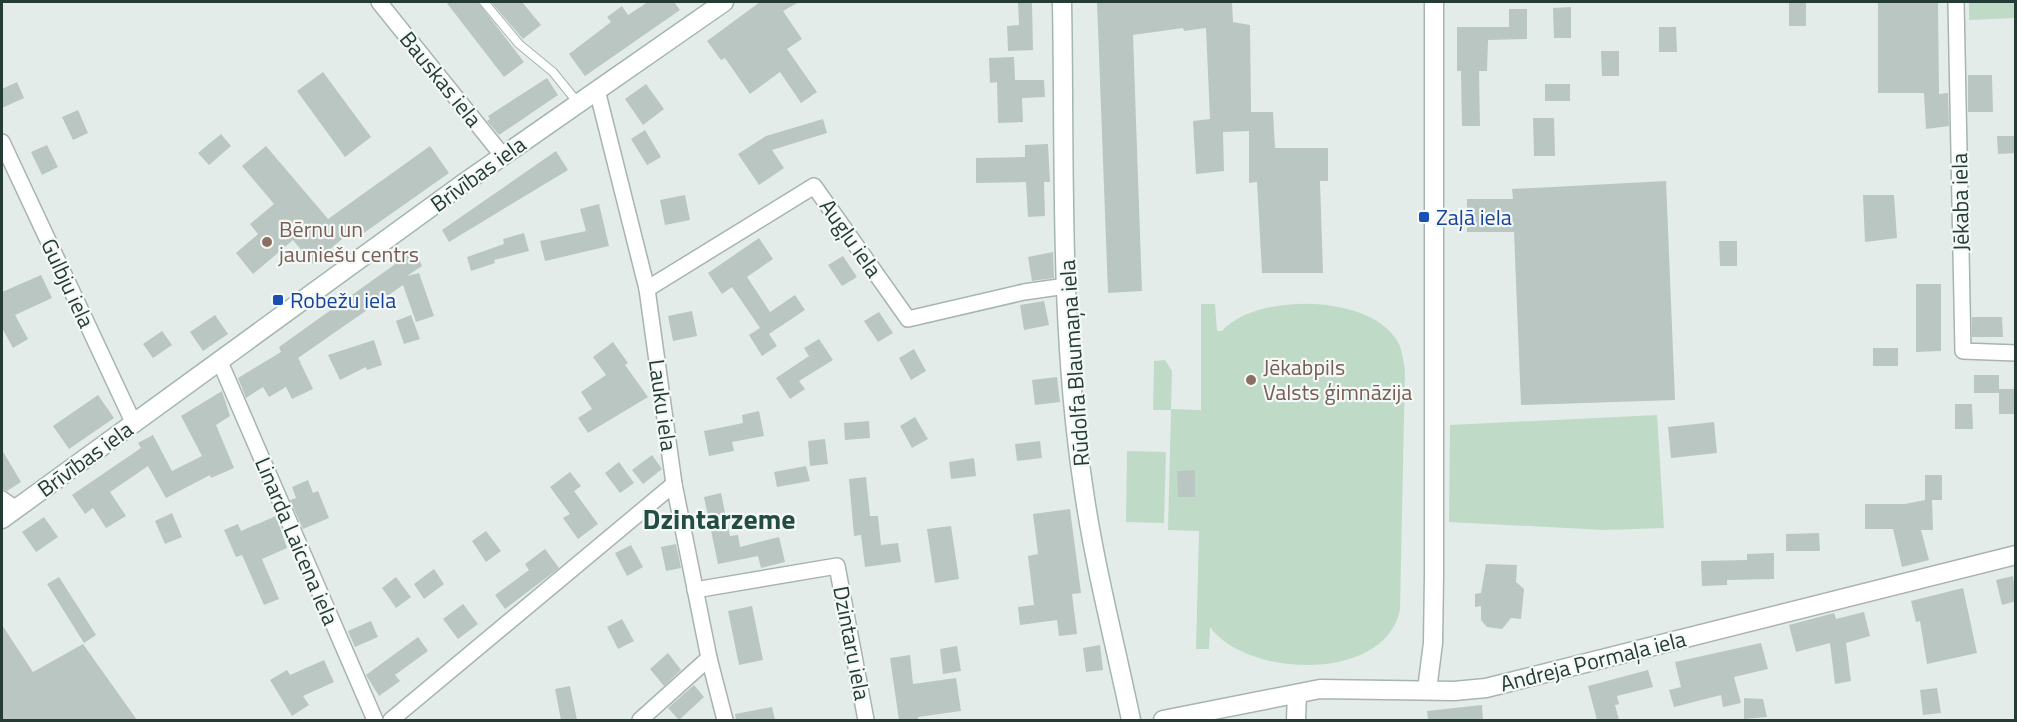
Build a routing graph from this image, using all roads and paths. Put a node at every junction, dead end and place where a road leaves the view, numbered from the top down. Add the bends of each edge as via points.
1 (379, 2) edge
2 (483, 2) edge
3 (724, 2) edge
4 (1062, 2) edge
5 (1434, 2) edge
6 (1956, 2) edge
7 (597, 90) junction
8 (578, 103) junction
9 (2, 142) edge
10 (504, 156) junction
11 (1066, 286) junction
12 (646, 289) junction
13 (2016, 353) edge
14 (220, 362) junction
15 (134, 424) junction
16 (674, 484) junction
17 (6, 509) edge
18 (2016, 555) edge
19 (695, 590) junction
20 (709, 658) junction
21 (1427, 690) junction
22 (1297, 694) junction
23 (375, 720) edge
24 (391, 720) edge
25 (640, 720) edge
26 (725, 720) edge
27 (866, 720) edge
28 (1131, 720) edge
29 (1163, 720) edge
30 (1296, 720) edge

1 - 10 street, Bauskas iela
2 - 8 lane via 519,44 553,72
3 - 7 main road, Brīvības iela
4 - 11 main road, Rūdolfa Blaumaņa iela
5 - 21 main road via 1430,480 1433,643
6 - 13 street, Jēkaba iela via 1963,351
7 - 8 main road, Brīvības iela
7 - 12 street, Lauku iela
8 - 10 main road, Brīvības iela
9 - 15 street, Gulbju iela
10 - 14 main road, Brīvības iela
11 - 12 street, Augļu iela via 908,319 814,186
11 - 28 main road, Rūdolfa Blaumaņa iela via 1083,486
12 - 16 street, Lauku iela
14 - 15 main road, Brīvības iela
14 - 23 street, Linarda Laicena iela
15 - 17 main road, Brīvības iela
16 - 19 street, Lauku iela
16 - 24 street
18 - 21 main road, Andreja Pormaļa iela via 1514,682 1486,688
19 - 20 street, Lauku iela
19 - 27 street, Dzintaru iela via 837,566
20 - 25 street
20 - 26 street, Lauku iela
21 - 22 main road, Andreja Pormaļa iela via 1343,688
22 - 29 main road, Andreja Pormaļa iela
22 - 30 main road

